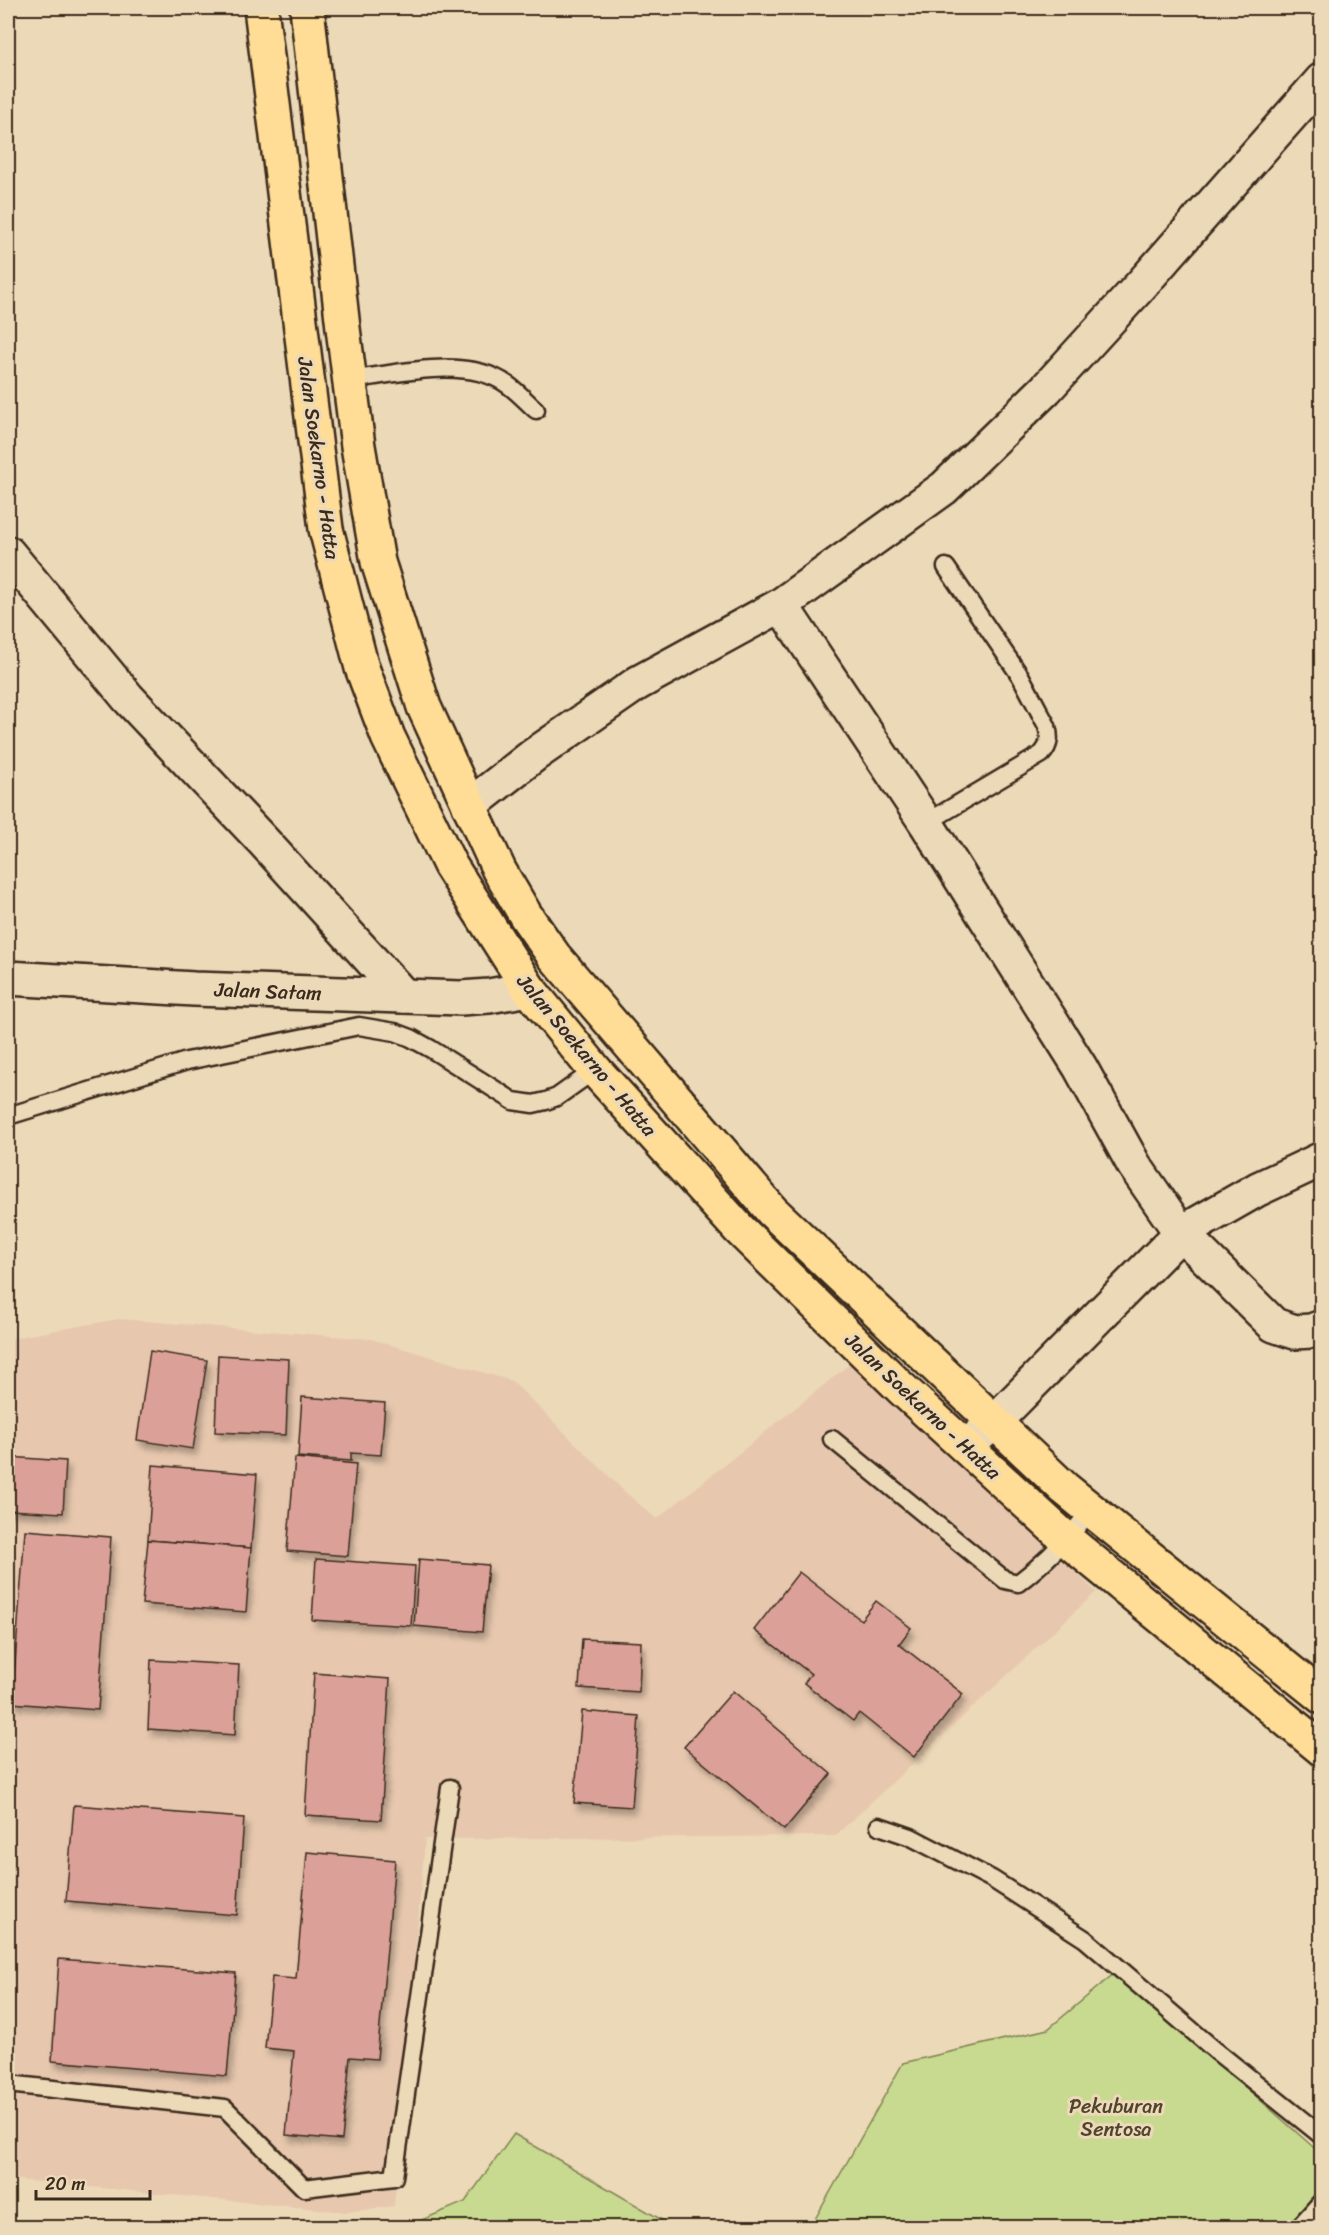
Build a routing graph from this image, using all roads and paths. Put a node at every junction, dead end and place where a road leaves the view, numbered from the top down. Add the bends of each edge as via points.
1 (261, 8) edge
2 (307, 8) edge
3 (1322, 80) edge
4 (350, 380) junction
5 (536, 410) dead end
6 (8, 552) edge
7 (946, 567) dead end
8 (781, 605) junction
9 (469, 806) junction
10 (926, 823) junction
11 (8, 978) edge
12 (529, 989) junction
13 (404, 996) junction
14 (595, 1070) junction
15 (8, 1116) edge
16 (1322, 1159) edge
17 (1181, 1233) junction
18 (1322, 1327) edge
19 (993, 1423) junction
20 (832, 1439) dead end
21 (966, 1447) junction
22 (1091, 1510) junction
23 (1067, 1540) junction
24 (1322, 1697) edge
25 (1322, 1749) edge
26 (450, 1788) dead end
27 (879, 1826) dead end
28 (8, 2084) edge
29 (1322, 2136) edge
30 (1322, 2201) edge
31 (1298, 2228) edge

1 - 12 highway, Jalan Soekarno - Hatta via 311,422 326,529 341,595 362,668 419,803 450,865
2 - 4 highway, Jalan Soekarno - Hatta
3 - 8 street via 1046,389 944,488
4 - 5 lane via 437,368 478,373 508,385
4 - 9 highway, Jalan Soekarno - Hatta via 378,562 424,707
6 - 13 street via 128,698
7 - 10 lane via 1021,677 1049,734 1042,754
8 - 9 street via 638,683 534,754
8 - 10 street
9 - 19 highway, Jalan Soekarno - Hatta via 526,916 626,1042 772,1211
10 - 17 street via 1080,1067 1134,1165
11 - 13 street, Jalan Satam
12 - 13 street, Jalan Satam via 478,997
12 - 14 highway, Jalan Soekarno - Hatta
14 - 15 lane via 557,1097 534,1104 513,1101 411,1038 359,1026 187,1060
14 - 21 highway, Jalan Soekarno - Hatta via 739,1229
16 - 17 street via 1258,1189
17 - 18 street via 1274,1325 1295,1332
17 - 19 street
19 - 21 street
19 - 22 highway, Jalan Soekarno - Hatta
20 - 23 lane via 1005,1580 1018,1583
21 - 23 highway, Jalan Soekarno - Hatta
22 - 23 lane
22 - 24 highway, Jalan Soekarno - Hatta
23 - 25 highway, Jalan Soekarno - Hatta
26 - 28 lane via 394,2177 304,2188 225,2108
27 - 29 lane via 911,1837 992,1880 1084,1939
30 - 31 lane

